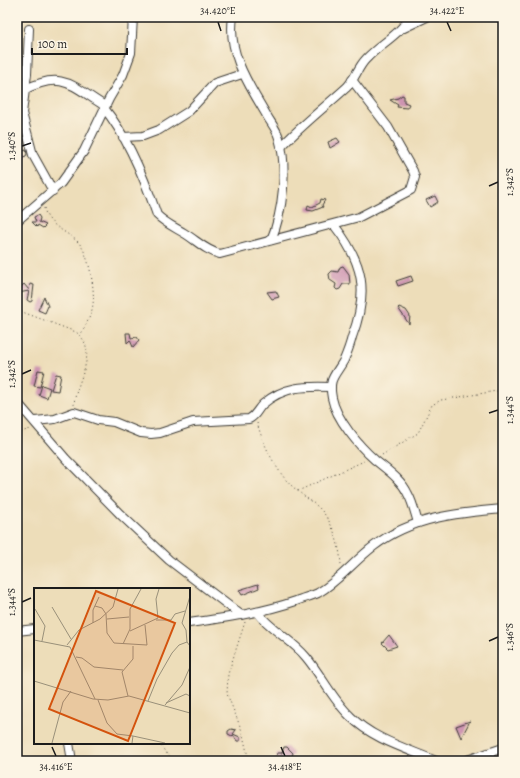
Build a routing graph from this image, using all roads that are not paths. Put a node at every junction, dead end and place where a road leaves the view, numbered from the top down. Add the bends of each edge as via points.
1 (133, 17) edge
2 (233, 17) edge
3 (410, 17) edge
4 (427, 17) edge
5 (29, 29) dead end
6 (400, 30) junction
7 (242, 74) junction
8 (352, 80) junction
9 (24, 90) junction
10 (105, 107) junction
11 (123, 137) junction
12 (281, 146) junction
13 (53, 191) junction
14 (17, 221) edge
15 (334, 225) junction
16 (271, 240) junction
17 (331, 387) junction
18 (17, 402) edge
19 (37, 424) junction
20 (503, 509) edge
21 (418, 523) junction
22 (256, 612) junction
23 (244, 615) junction
24 (190, 623) edge
25 (34, 628) edge
26 (17, 631) edge
27 (69, 744) edge
28 (503, 748) edge
29 (72, 761) edge
30 (436, 761) edge
31 (464, 761) edge

1 - 10 street via 131,53 123,75
2 - 7 street via 231,25 234,46
3 - 6 street
4 - 6 street
5 - 9 street
6 - 8 street via 365,60
7 - 11 street via 215,84 189,111 159,130 144,136
7 - 12 street via 279,136
8 - 12 street
8 - 15 street via 388,127 413,171 414,183 411,190 359,217
9 - 10 street via 45,81 68,82
9 - 13 street via 22,112 33,155
10 - 11 street
10 - 13 street via 84,151 61,184
11 - 16 street via 157,215 165,223 220,254
12 - 16 street via 280,215
13 - 14 street
15 - 16 street
15 - 17 street via 352,251 360,273 363,298 359,321 344,360 333,374
17 - 19 street via 308,386 282,391 261,405 255,416 243,421 193,422 160,433 141,432 74,412
17 - 21 street via 332,400 338,415 354,439 387,468 408,494
18 - 19 street
19 - 23 street via 66,459 147,540 169,560
20 - 21 street via 461,513
21 - 22 street via 397,531 374,546 342,576 317,593
22 - 23 street
22 - 30 street via 267,625 306,657 328,690 360,726
23 - 24 street
25 - 26 street
27 - 29 street
28 - 31 street

